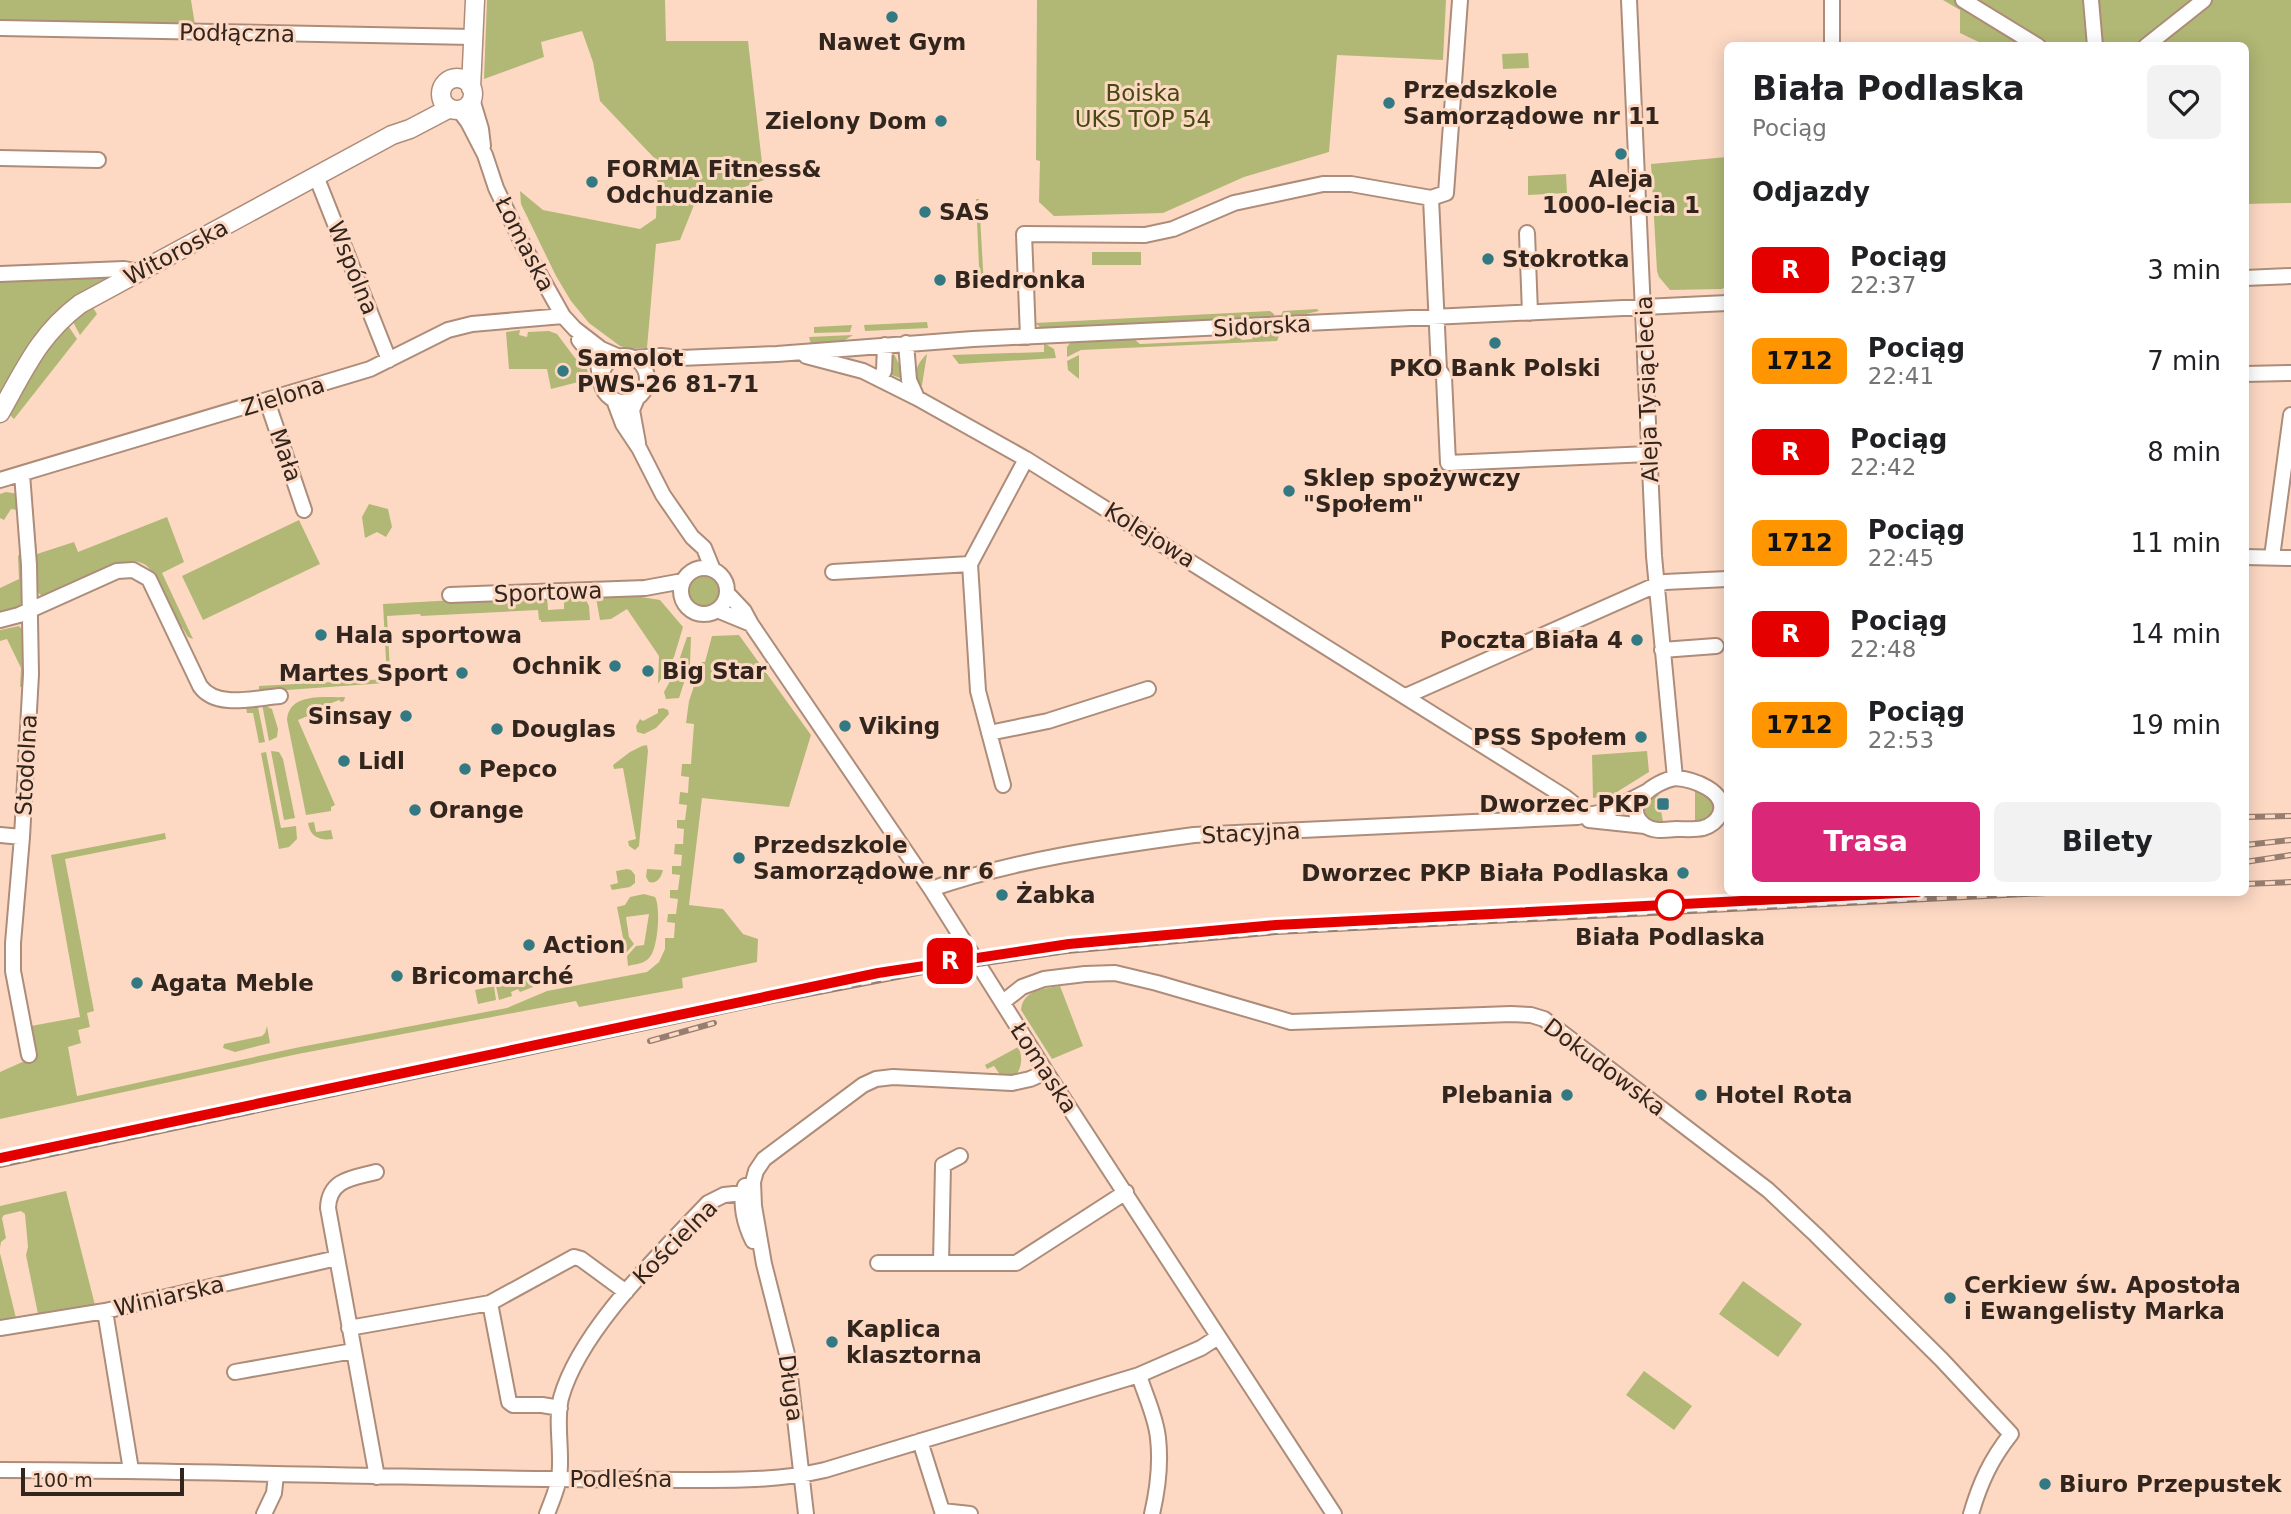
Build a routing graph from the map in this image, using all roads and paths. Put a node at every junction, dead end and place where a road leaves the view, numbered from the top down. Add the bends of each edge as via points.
1 (468, 0) edge
2 (475, 0) edge
3 (1460, 0) edge
4 (1629, 0) edge
5 (1832, 0) edge
6 (1963, 0) edge
7 (2091, 0) edge
8 (2204, 0) edge
9 (0, 28) edge
10 (469, 37) junction
11 (1832, 42) edge
12 (2031, 42) edge
13 (2095, 42) edge
14 (2151, 42) edge
15 (446, 85) junction
16 (463, 101) junction
17 (392, 135) junction
18 (0, 158) edge
19 (98, 160) dead end
20 (316, 176) junction
21 (1431, 198) junction
22 (1527, 233) dead end
23 (140, 272) junction
24 (0, 274) edge
25 (2291, 276) edge
26 (2249, 278) edge
27 (1724, 303) edge
28 (1643, 307) junction
29 (1530, 313) junction
30 (563, 316) junction
31 (1437, 317) junction
32 (575, 329) junction
33 (1028, 337) junction
34 (906, 344) junction
35 (885, 345) junction
36 (797, 353) junction
37 (617, 356) junction
38 (634, 358) junction
39 (680, 358) junction
40 (389, 359) junction
41 (2291, 373) edge
42 (2249, 374) edge
43 (600, 378) junction
44 (647, 379) junction
45 (879, 379) junction
46 (637, 398) junction
47 (917, 398) junction
48 (614, 400) junction
49 (267, 401) junction
50 (0, 413) edge
51 (2291, 415) edge
52 (639, 448) junction
53 (1649, 454) junction
54 (1026, 458) junction
55 (22, 474) junction
56 (0, 480) edge
57 (304, 510) dead end
58 (692, 537) junction
59 (2249, 557) edge
60 (2272, 557) junction
61 (2291, 558) edge
62 (970, 564) junction
63 (713, 570) junction
64 (833, 572) dead end
65 (1724, 579) edge
66 (686, 582) junction
67 (1656, 585) junction
68 (727, 593) junction
69 (450, 595) dead end
70 (31, 609) junction
71 (717, 610) junction
72 (0, 620) edge
73 (751, 624) junction
74 (1716, 646) dead end
75 (1662, 650) junction
76 (1148, 689) dead end
77 (280, 696) dead end
78 (1406, 696) junction
79 (989, 733) junction
80 (1675, 778) junction
81 (1003, 785) dead end
82 (1711, 790) junction
83 (1648, 791) junction
84 (1724, 795) edge
85 (1577, 817) junction
86 (1645, 826) junction
87 (1703, 828) junction
88 (1724, 828) edge
89 (0, 835) edge
90 (22, 837) junction
91 (931, 889) junction
92 (1003, 1002) junction
93 (29, 1055) dead end
94 (1046, 1072) junction
95 (960, 1156) dead end
96 (376, 1172) dead end
97 (748, 1192) junction
98 (1126, 1192) junction
99 (337, 1258) junction
100 (878, 1263) dead end
101 (941, 1263) junction
102 (626, 1292) junction
103 (490, 1303) junction
104 (105, 1311) junction
105 (0, 1328) edge
106 (349, 1328) junction
107 (1219, 1337) junction
108 (353, 1351) junction
109 (234, 1372) dead end
110 (1139, 1375) junction
111 (560, 1408) junction
112 (920, 1441) junction
113 (0, 1470) edge
114 (131, 1470) junction
115 (276, 1475) junction
116 (802, 1475) junction
117 (377, 1477) junction
118 (559, 1479) junction
119 (1329, 1512) edge
120 (943, 1513) edge
121 (264, 1514) edge
122 (547, 1514) edge
123 (806, 1514) edge
124 (970, 1514) edge
125 (1152, 1514) edge
126 (1971, 1514) edge

1 - 10 main road
2 - 10 main road
3 - 21 street via 1446,193
4 - 28 street, Aleja Tysiąclecia
5 - 11 street
6 - 12 street
7 - 13 street
8 - 14 street
9 - 10 street, Podłączna
10 - 15 main road, Witoroska
10 - 16 main road
15 - 16 main road via 461,80
15 - 16 main road via 443,102
15 - 17 main road, Witoroska
16 - 17 main road, Witoroska
16 - 30 street, Łomaska via 496,188
17 - 20 main road, Witoroska
18 - 19 street
20 - 23 main road, Witoroska
20 - 40 street, Wspólna
21 - 31 street
21 - 33 street via 1351,184 1323,184 1234,203 1173,229 1145,235 1024,234
22 - 29 street
23 - 24 street
23 - 50 main road, Witoroska via 93,295 57,322
25 - 26 street
27 - 28 street, Sidorska
28 - 29 street, Sidorska
28 - 53 street, Aleja Tysiąclecia
29 - 31 street, Sidorska
30 - 32 street, Łomaska
30 - 40 street, Zielona via 459,327
31 - 33 street, Sidorska
31 - 53 street via 1448,463
32 - 37 street, Łomaska
32 - 43 street, Łomaska via 598,363
33 - 34 street, Sidorska
34 - 35 street, Sidorska
34 - 47 street via 909,380
35 - 36 street, Sidorska
35 - 45 street via 884,372
36 - 39 street, Kolejowa
36 - 45 street, Kolejowa via 852,366
37 - 38 street, Łomaska
37 - 43 street via 605,365
38 - 39 street, Kolejowa
38 - 44 street
39 - 44 street, Kolejowa via 655,368
40 - 49 street, Zielona
41 - 42 street
43 - 48 street, Łomaska via 604,391
44 - 46 street, Łomaska
45 - 47 street, Kolejowa
46 - 48 street
46 - 52 street, Łomaska via 632,416
47 - 54 street, Kolejowa
48 - 52 street, Łomaska
49 - 55 street, Zielona
49 - 57 street, Mała
51 - 60 street
52 - 58 street, Łomaska
53 - 67 street, Aleja Tysiąclecia
54 - 62 street
54 - 78 street, Kolejowa
55 - 56 street, Zielona
55 - 70 street, Stodolna
58 - 63 street, Łomaska via 704,548
58 - 66 street via 695,554
59 - 60 street
60 - 61 street
62 - 64 street
62 - 79 street via 978,691
63 - 66 street via 703,568
63 - 68 street via 722,577
65 - 67 street
66 - 69 street, Sportowa via 645,588
66 - 71 street via 685,606 709,614
67 - 75 street, Aleja Tysiąclecia
67 - 78 street
68 - 71 street
68 - 73 street, Łomaska
70 - 72 street
70 - 77 street via 117,571 140,572 149,579 208,695 224,700
70 - 90 street, Stodolna
71 - 73 street
73 - 91 street, Łomaska
74 - 75 street
75 - 80 street, Aleja Tysiąclecia
76 - 79 street via 1048,722
78 - 85 street, Kolejowa via 1570,800
79 - 81 street
80 - 82 street
80 - 83 street
82 - 84 street
82 - 87 street via 1718,796 1721,810 1716,820
83 - 85 street, Stacyjna via 1609,811
83 - 86 street via 1636,810
85 - 86 street, Stacyjna
85 - 91 street, Stacyjna via 1194,835 1092,849
86 - 87 street via 1659,830
87 - 88 street
89 - 90 street
90 - 93 street, Stodolna via 13,971
91 - 92 street, Łomaska
92 - 94 street, Łomaska
92 - 126 street, Dokudowska via 1022,987 1044,979 1115,973 1291,1022 1511,1014 1544,1019 1768,1190 2011,1434 1981,1480
94 - 97 street via 1012,1083 876,1079 764,1160 746,1182
94 - 98 street, Łomaska
95 - 101 street via 943,1164
96 - 99 street via 347,1179 328,1197
97 - 102 street, Kościelna via 708,1203
97 - 116 street, Długa via 788,1358
98 - 101 street via 1016,1263
98 - 107 street, Łomaska
99 - 104 street, Winiarska
99 - 106 street
100 - 101 street
102 - 103 street via 574,1257
102 - 111 street, Kościelna via 581,1354
103 - 106 street
103 - 111 street via 509,1402
104 - 105 street, Winiarska
104 - 114 street
106 - 108 street
107 - 110 street, Podleśna
107 - 119 street, Łomaska
108 - 109 street
108 - 117 street
110 - 112 street, Podleśna
110 - 125 street via 1158,1435 1160,1464
111 - 118 street, Kościelna
112 - 116 street, Podleśna
112 - 120 street
113 - 114 street, Podleśna
114 - 115 street, Podleśna
115 - 117 street, Podleśna
115 - 121 street
116 - 118 street, Podleśna via 750,1480
116 - 123 street, Długa
117 - 118 street, Podleśna
118 - 122 street, Kościelna
120 - 124 street

